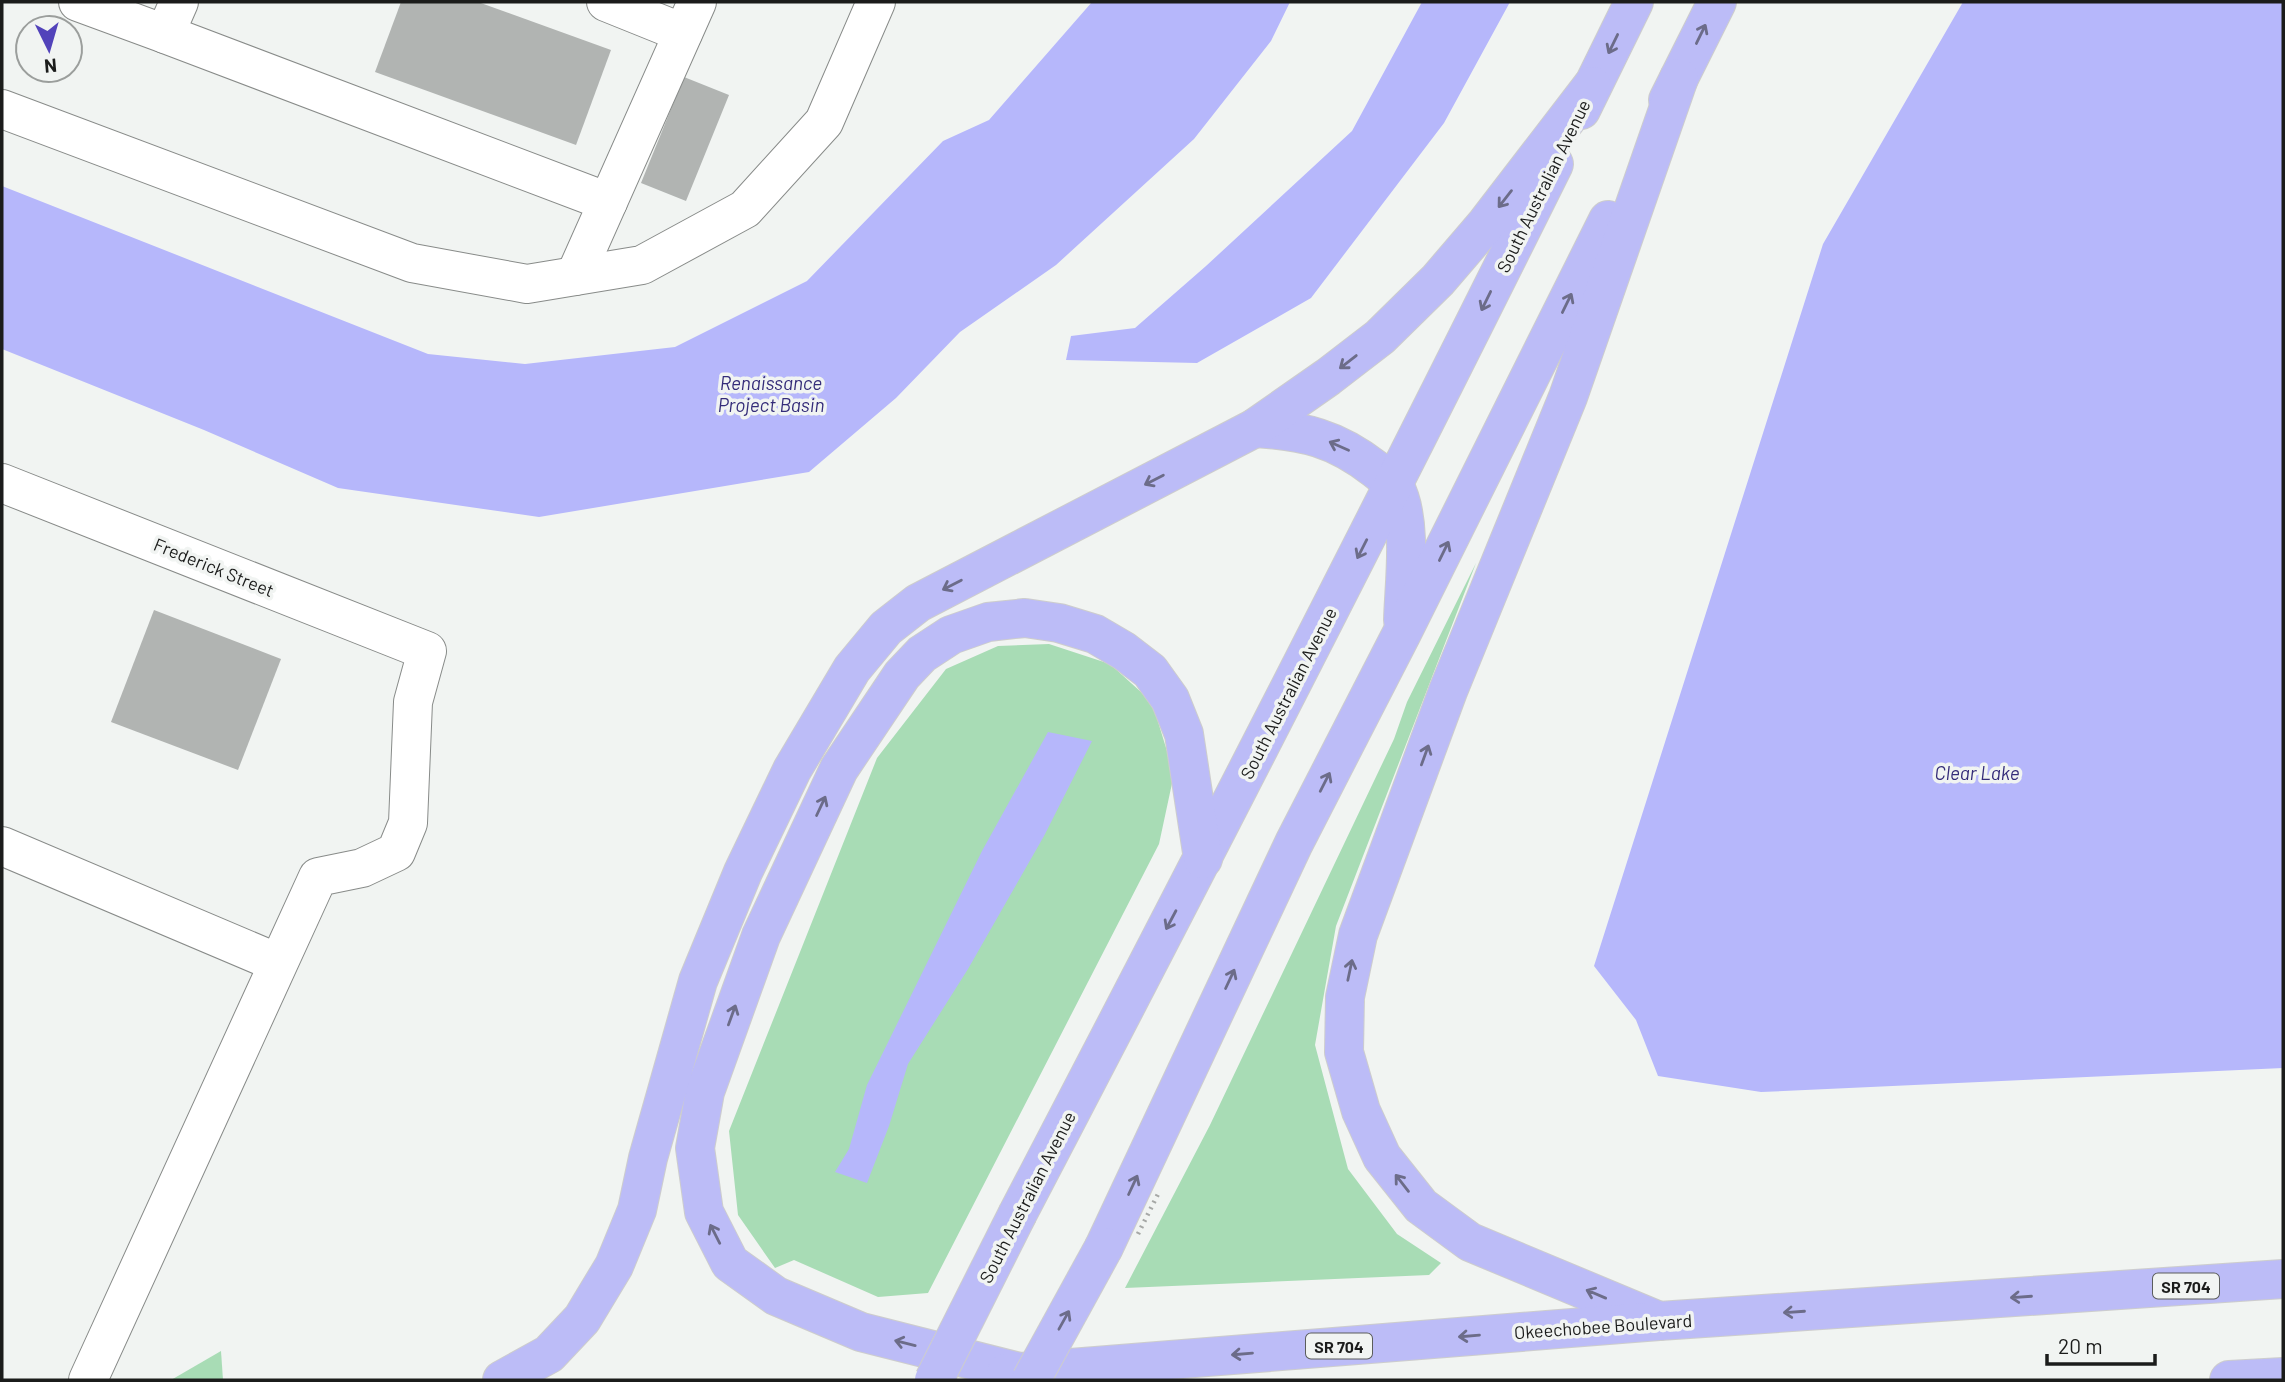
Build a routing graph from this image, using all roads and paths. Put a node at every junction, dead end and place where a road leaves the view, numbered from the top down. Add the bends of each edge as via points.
1 (78, 2) edge
2 (606, 2) edge
3 (876, 2) edge
4 (1634, 2) edge
5 (1717, 2) edge
6 (690, 17) edge
7 (172, 18) edge
8 (1679, 78) junction
9 (1592, 86) junction
10 (2, 109) edge
11 (608, 202) junction
12 (575, 276) junction
13 (1255, 428) junction
14 (2, 483) edge
15 (1395, 485) junction
16 (1402, 634) junction
17 (2, 846) edge
18 (1203, 859) junction
19 (278, 963) junction
20 (2283, 1279) edge
21 (1659, 1321) junction
22 (1025, 1376) edge
23 (2283, 1377) edge
24 (88, 1380) edge
25 (502, 1380) edge
26 (924, 1380) edge
27 (934, 1380) edge
28 (2229, 1380) edge

1 - 7 street
2 - 6 street
3 - 12 street via 824,122 745,209 642,265
4 -> 9 main road, South Australian Avenue
8 -> 5 main road
6 - 11 street
7 - 11 street
16 -> 8 main road
21 -> 8 main road via 1470,1242 1421,1206 1382,1157 1361,1111 1345,1052 1345,997 1358,935 1448,691 1568,397
9 -> 13 main road via 1438,280 1380,337
9 -> 15 main road, South Australian Avenue
10 - 12 street via 412,263 527,284
11 - 12 street
15 -> 13 main road via 1353,452 1326,440 1296,431
13 -> 25 main road via 918,603 886,628 852,669 792,770 698,981 637,1210 614,1265 582,1319 549,1354
14 - 19 street, Frederick Street via 427,652 413,702 408,823 396,852 362,867 318,877
15 - 16 main road via 1406,540
15 -> 18 main road, South Australian Avenue
22 -> 16 main road, bridge via 1104,1247 1294,843
17 - 19 street
22 -> 18 main road via 861,1332 776,1296 730,1263 704,1212 695,1147 705,1092 761,936 839,769 902,675 922,654 951,635 988,622 1025,618 1059,624 1094,634 1150,671 1170,699 1184,734
18 -> 27 main road, South Australian Avenue, bridge
19 - 24 street
20 -> 21 main road, Okeechobee Boulevard / SR 704
21 -> 22 main road, Okeechobee Boulevard / SR 704
22 - 26 main road, Okeechobee Boulevard / SR 704
23 - 28 main road

